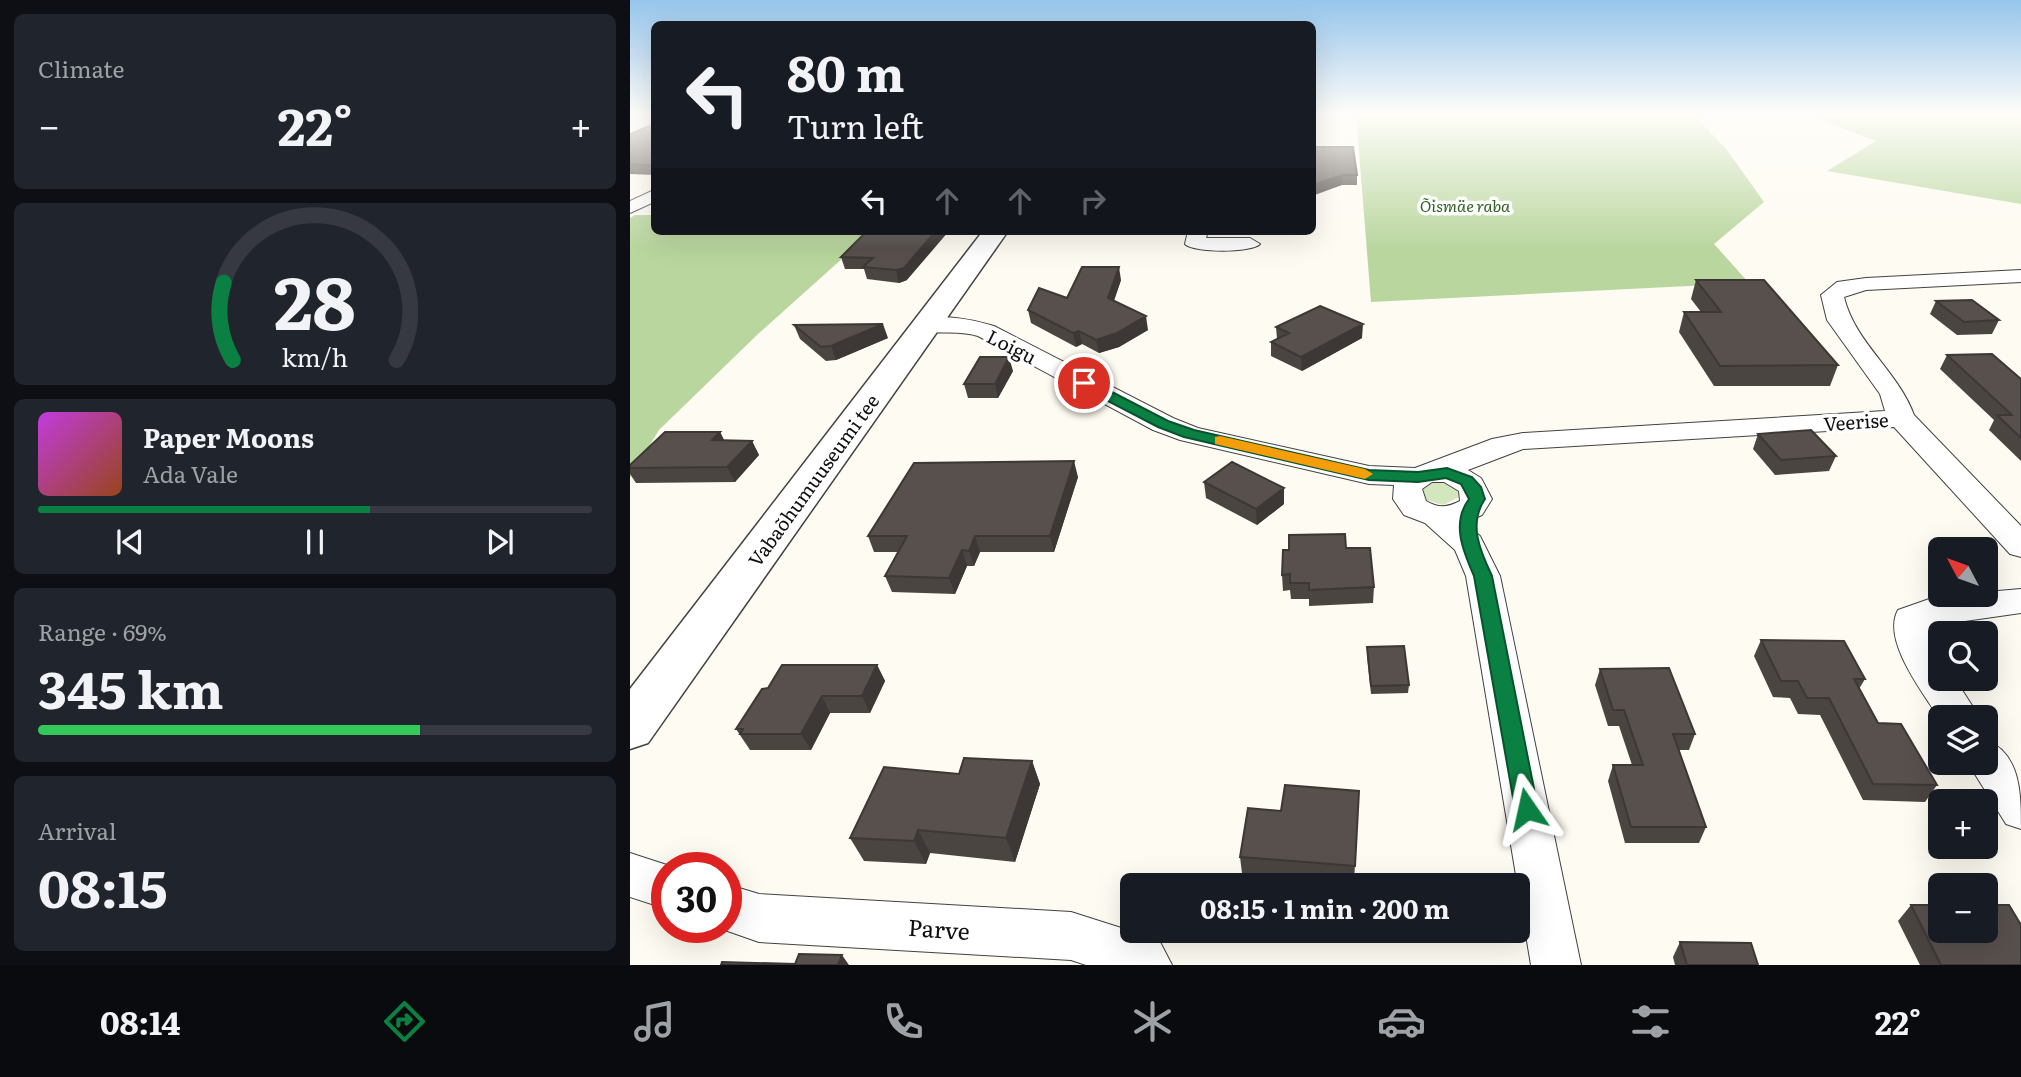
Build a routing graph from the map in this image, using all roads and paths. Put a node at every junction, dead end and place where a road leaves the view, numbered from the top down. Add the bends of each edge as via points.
1 (651, 197) edge
2 (630, 208) edge
3 (993, 235) edge
4 (1198, 235) edge
5 (1250, 244) dead end
6 (2021, 276) edge
7 (928, 325) junction
8 (1901, 418) junction
9 (1479, 455) junction
10 (1425, 492) junction
11 (1470, 514) junction
12 (2021, 546) edge
13 (2021, 601) edge
14 (1952, 705) edge
15 (630, 728) edge
16 (1998, 775) edge
17 (2021, 810) edge
18 (630, 875) edge
19 (651, 882) edge
20 (742, 912) edge
21 (1147, 965) edge
22 (1556, 965) edge

1 - 2 street
3 - 7 street, Vabaõhumuuseumi tee
4 - 5 street via 1195,244
6 - 8 street, Veerise via 1866,284 1845,287 1832,295 1838,320 1893,394
7 - 10 street, Loigu via 967,325 986,331 1163,424
7 - 15 street, Vabaõhumuuseumi tee
8 - 9 street, Veerise via 1523,442
8 - 12 street
9 - 10 street, Veerise
9 - 11 street
10 - 11 street, Loigu
10 - 11 street via 1457,476
11 - 22 street, Loigu
13 - 14 street via 1935,610 1911,619 1918,653
16 - 17 street
18 - 19 street
20 - 21 street, Parve via 759,918 1071,936 1141,958

